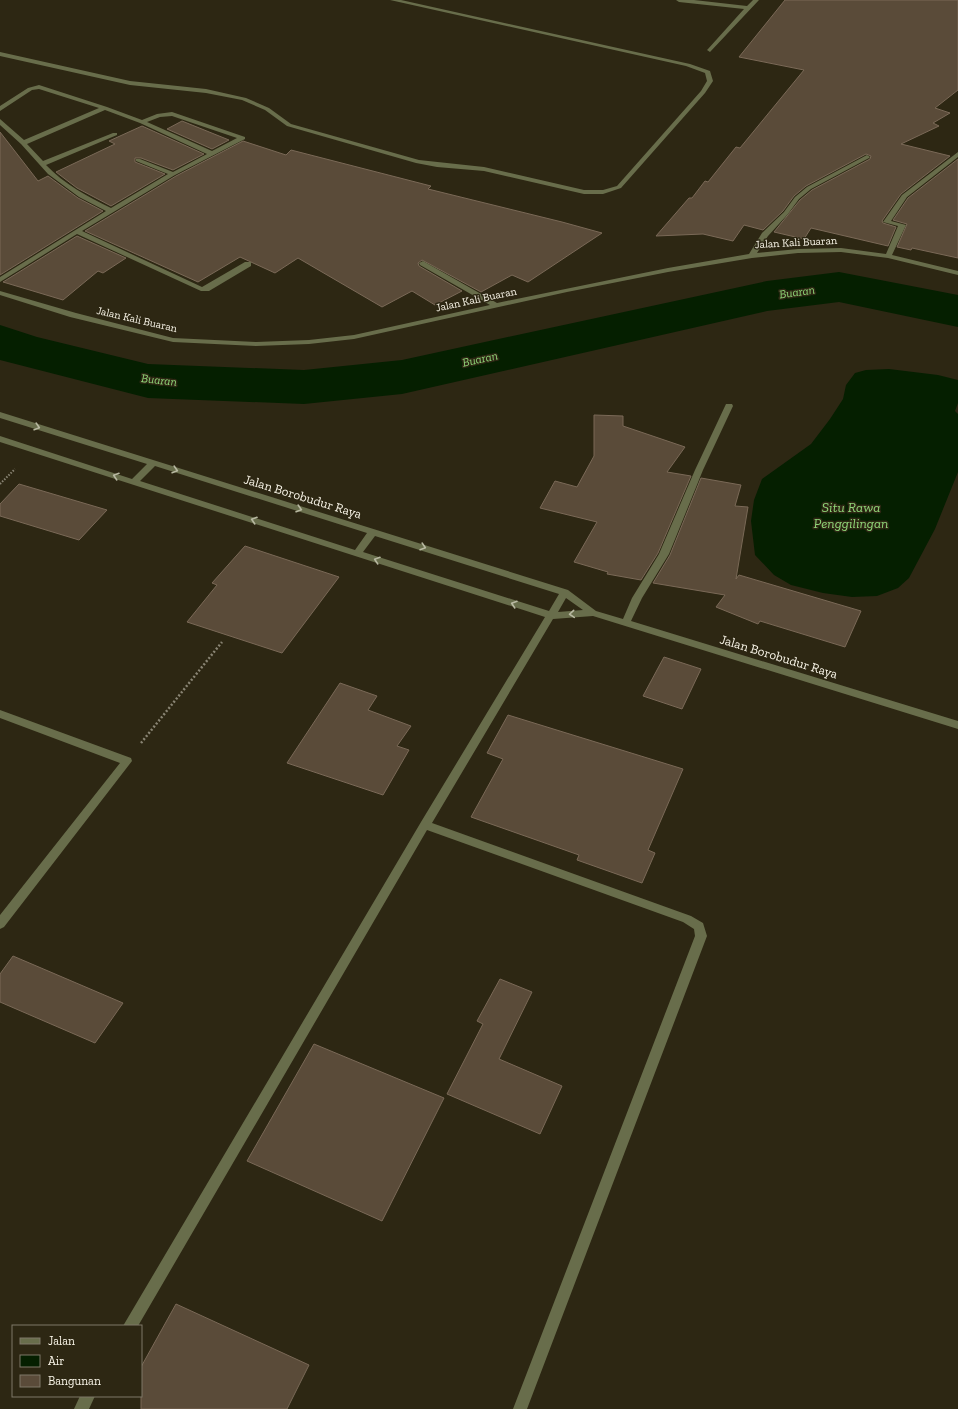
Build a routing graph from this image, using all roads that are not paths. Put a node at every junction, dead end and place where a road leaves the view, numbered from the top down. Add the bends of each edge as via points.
1 (393, 0) edge
2 (679, 0) edge
3 (756, 0) edge
4 (748, 8) junction
5 (710, 50) dead end
6 (0, 54) edge
7 (105, 108) junction
8 (0, 110) edge
9 (0, 121) edge
10 (142, 122) junction
11 (115, 134) dead end
12 (23, 143) junction
13 (213, 154) junction
14 (958, 154) edge
15 (867, 157) dead end
16 (138, 160) dead end
17 (42, 164) junction
18 (173, 174) junction
19 (111, 211) junction
20 (77, 231) junction
21 (752, 256) junction
22 (888, 256) junction
23 (423, 263) dead end
24 (248, 264) dead end
25 (958, 273) edge
26 (0, 280) edge
27 (0, 294) edge
28 (497, 306) junction
29 (729, 406) dead end
30 (0, 415) edge
31 (0, 439) edge
32 (153, 463) junction
33 (134, 482) junction
34 (373, 532) junction
35 (357, 554) junction
36 (565, 592) junction
37 (593, 613) junction
38 (552, 616) junction
39 (626, 623) junction
40 (0, 714) edge
41 (958, 725) edge
42 (425, 825) junction
43 (0, 924) edge
44 (131, 1325) edge
45 (87, 1397) edge
46 (81, 1409) edge
47 (520, 1409) edge

1 - 6 street via 688,65 708,72 710,81 704,92 619,188 603,192 584,192 492,171 411,160 289,125 267,109 244,99 206,91 130,84
2 - 4 street
3 - 4 street
4 - 5 street
7 - 8 street via 39,87
7 - 10 street
7 - 12 street
9 - 12 street
10 - 13 street
10 - 13 street via 159,115 172,114 243,138
11 - 17 street
12 - 17 street
13 - 18 street
14 - 22 street via 904,196 887,222 902,225
15 - 21 street via 808,188 765,235
16 - 18 street
17 - 19 street via 81,196
18 - 19 street
19 - 20 street
20 - 24 street via 201,290
20 - 26 street
21 - 22 street, Jalan Kali Buaran via 841,250
21 - 28 street, Jalan Kali Buaran via 660,272
22 - 25 street, Jalan Kali Buaran
23 - 28 street
27 - 28 street, Jalan Kali Buaran via 173,340 256,344 354,337
29 - 39 street via 664,554 637,598
30 -> 32 street, Jalan Borobudur Raya
33 -> 31 street, Jalan Borobudur Raya
32 - 33 street
32 -> 34 street, Jalan Borobudur Raya
35 -> 33 street, Jalan Borobudur Raya
34 - 35 street
34 -> 36 street, Jalan Borobudur Raya
38 -> 35 street, Jalan Borobudur Raya
36 - 37 street, Jalan Borobudur Raya
36 - 38 street
37 -> 38 street, Jalan Borobudur Raya
37 - 39 street, Jalan Borobudur Raya
38 - 42 street
39 - 41 street, Jalan Borobudur Raya
40 - 43 street via 127,761
42 - 44 street
42 - 47 street via 687,919 699,926 701,936
45 - 46 street

